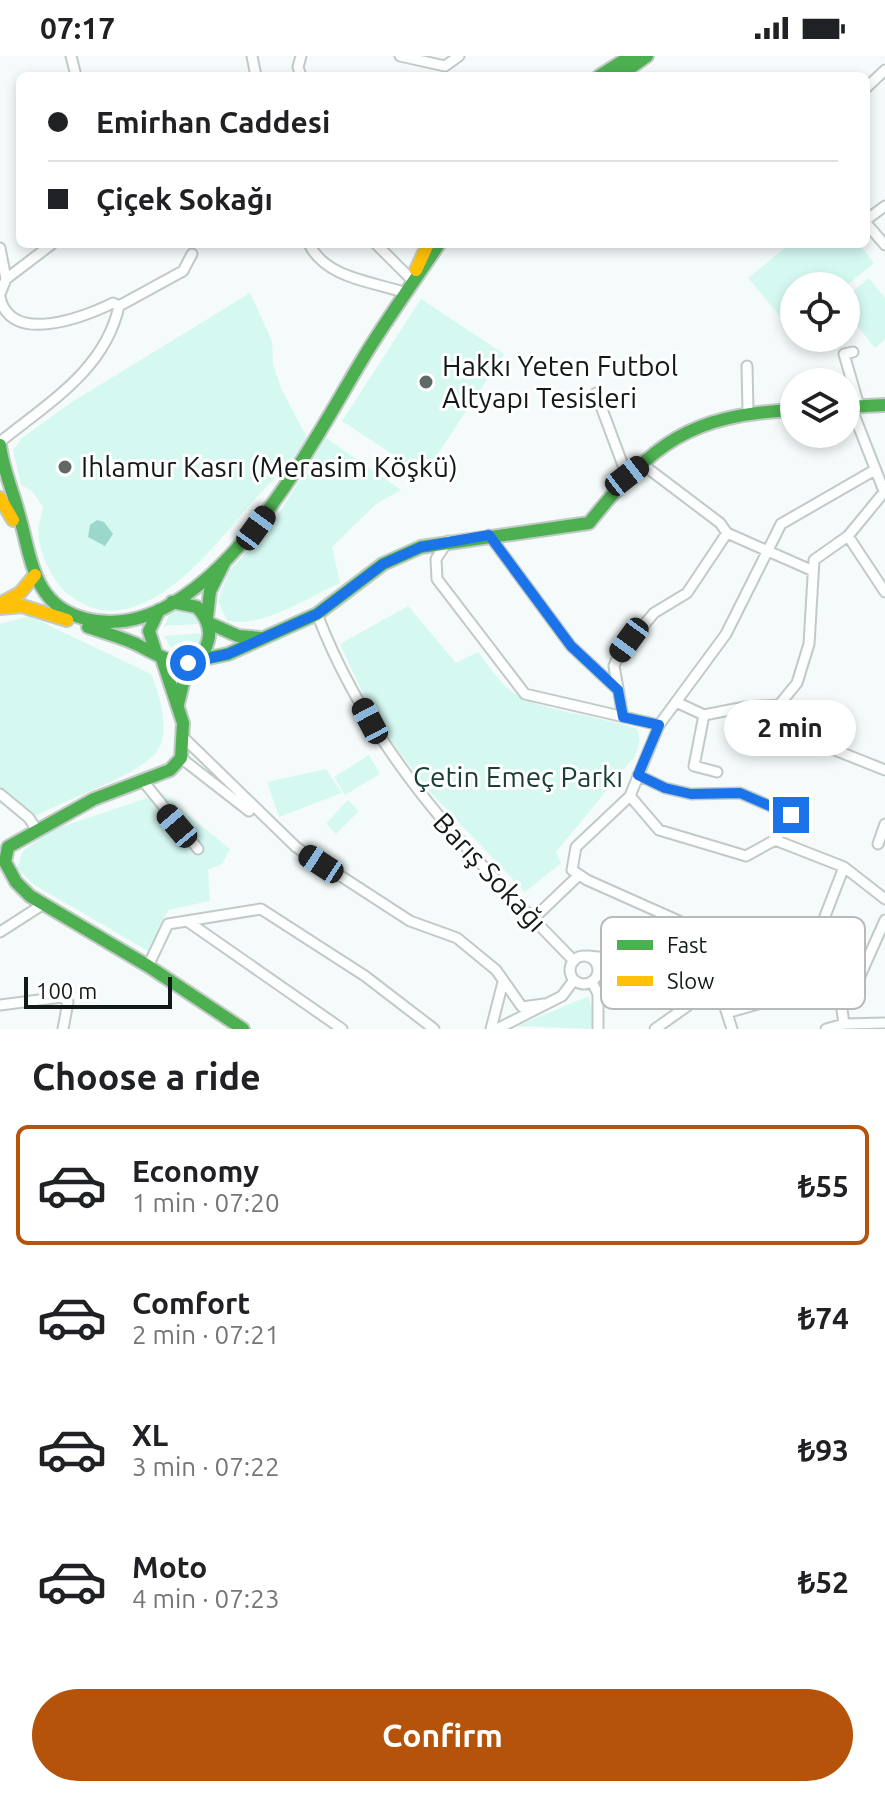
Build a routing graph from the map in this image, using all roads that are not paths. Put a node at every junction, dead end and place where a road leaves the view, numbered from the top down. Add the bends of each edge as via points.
1 (400, 56) edge
2 (459, 56) edge
3 (631, 56) edge
4 (647, 56) edge
5 (885, 70) edge
6 (605, 72) edge
7 (625, 72) edge
8 (870, 84) edge
9 (870, 226) edge
10 (885, 245) edge
11 (0, 248) edge
12 (47, 248) edge
13 (311, 248) edge
14 (380, 248) edge
15 (426, 248) edge
16 (436, 248) edge
17 (192, 254) dead end
18 (6, 279) junction
19 (412, 280) junction
20 (403, 292) junction
21 (0, 296) edge
22 (119, 306) junction
23 (853, 352) dead end
24 (747, 366) dead end
25 (846, 368) edge
26 (596, 393) dead end
27 (885, 405) edge
28 (860, 407) edge
29 (780, 411) edge
30 (748, 412) junction
31 (860, 431) edge
32 (0, 443) edge
33 (642, 464) junction
34 (873, 471) junction
35 (627, 476) junction
36 (0, 483) edge
37 (885, 491) edge
38 (7, 497) edge
39 (727, 533) junction
40 (489, 535) junction
41 (848, 536) junction
42 (448, 541) junction
43 (767, 549) junction
44 (225, 560) junction
45 (811, 570) junction
46 (35, 575) junction
47 (885, 592) edge
48 (0, 606) edge
49 (164, 606) junction
50 (317, 614) junction
51 (208, 620) junction
52 (260, 638) junction
53 (160, 657) junction
54 (190, 662) junction
55 (618, 690) junction
56 (676, 702) junction
57 (178, 704) junction
58 (779, 705) junction
59 (704, 715) junction
60 (623, 717) junction
61 (659, 725) junction
62 (184, 738) junction
63 (181, 758) junction
64 (885, 770) edge
65 (717, 772) dead end
66 (638, 775) junction
67 (143, 781) junction
68 (0, 794) edge
69 (630, 796) junction
70 (885, 824) edge
71 (36, 829) junction
72 (274, 829) junction
73 (775, 840) junction
74 (878, 844) dead end
75 (4, 846) edge
76 (198, 849) dead end
77 (844, 867) junction
78 (579, 875) junction
79 (885, 899) edge
80 (42, 905) junction
81 (670, 917) edge
82 (825, 917) edge
83 (533, 919) junction
84 (885, 920) edge
85 (187, 921) junction
86 (0, 932) edge
87 (588, 956) junction
88 (601, 957) edge
89 (574, 961) junction
90 (865, 965) edge
91 (148, 966) junction
92 (601, 976) edge
93 (595, 978) junction
94 (574, 980) junction
95 (503, 982) junction
96 (544, 1004) junction
97 (0, 1005) edge
98 (683, 1009) edge
99 (728, 1009) edge
100 (740, 1009) edge
101 (842, 1009) edge
102 (730, 1012) junction
103 (885, 1023) edge
104 (844, 1024) junction
105 (63, 1029) edge
106 (243, 1029) edge
107 (342, 1029) edge
108 (434, 1029) edge
109 (491, 1029) edge
110 (497, 1029) edge
111 (598, 1029) edge
112 (655, 1029) edge
113 (732, 1029) edge
114 (826, 1029) edge

1 - 2 street via 445,66
3 - 6 main road
4 - 7 main road
5 - 8 street
9 - 10 street
11 - 18 street
12 - 18 street
13 - 20 street via 337,273
14 - 19 street
15 - 19 main road
16 - 19 main road
17 - 22 street via 183,271
18 - 21 street
19 - 20 main road
20 - 44 main road via 280,495
21 - 22 street via 2,307 15,320 35,324 61,322 113,303
22 - 32 street via 115,327 97,357 59,397
23 - 25 street via 844,354
24 - 30 street
26 - 35 street
27 - 28 main road
29 - 30 main road
30 - 33 main road via 689,428
31 - 34 street
32 - 38 main road
33 - 35 main road
33 - 39 street
34 - 37 street
34 - 43 street via 781,524
35 - 40 main road via 589,523
36 - 38 main road
37 - 41 street
38 - 46 main road
39 - 43 street
39 - 55 street via 687,593 654,613 619,654 614,666
40 - 42 main road
40 - 55 street via 571,646
41 - 45 street via 814,560
41 - 47 street
42 - 50 main road via 383,564
42 - 60 street via 436,559 437,579 525,694
43 - 45 street
43 - 56 street via 726,634
44 - 49 main road
44 - 51 main road via 210,591
45 - 58 street via 809,644 797,683
46 - 48 main road
46 - 49 main road via 51,603 93,623 119,623
48 - 53 main road via 50,613
49 - 51 main road via 189,603
49 - 53 main road via 152,619 149,636
50 - 52 main road
50 - 83 street, Barış Sokağı via 370,721 423,799
51 - 52 main road via 238,636
51 - 54 main road via 208,645
52 - 54 main road via 228,654
53 - 54 main road
53 - 57 main road
54 - 57 main road
55 - 60 street
56 - 59 street
56 - 61 street
57 - 62 main road
58 - 59 street
58 - 64 street via 802,737
59 - 65 street via 694,766
60 - 61 street
61 - 66 street
62 - 63 main road
62 - 72 street
63 - 67 main road via 170,770
63 - 72 street
66 - 69 street
66 - 73 street via 691,794 740,793 791,815
67 - 71 main road
67 - 76 street
68 - 71 street
69 - 73 street via 659,830 746,856
69 - 78 street via 576,847 572,870
70 - 74 street
71 - 75 main road
72 - 95 street via 410,921 457,938
73 - 77 street
75 - 80 main road via 5,862 16,882
77 - 79 street
77 - 82 street
78 - 81 street
78 - 83 street
80 - 86 street
80 - 91 main road
83 - 89 street, Barış Sokağı
84 - 90 street
85 - 91 street via 168,924
85 - 107 street
85 - 108 street via 261,909 365,976
87 - 88 street
87 - 89 street
87 - 93 street via 598,965
89 - 94 street
91 - 106 main road
92 - 93 street
93 - 94 street via 583,984
93 - 111 street
94 - 96 street via 562,996
95 - 96 street via 522,1007
95 - 109 street
96 - 110 street
97 - 105 street via 62,997 68,1002
98 - 112 street
99 - 102 street
100 - 102 street
101 - 104 street
102 - 113 street
103 - 104 street
104 - 114 street

